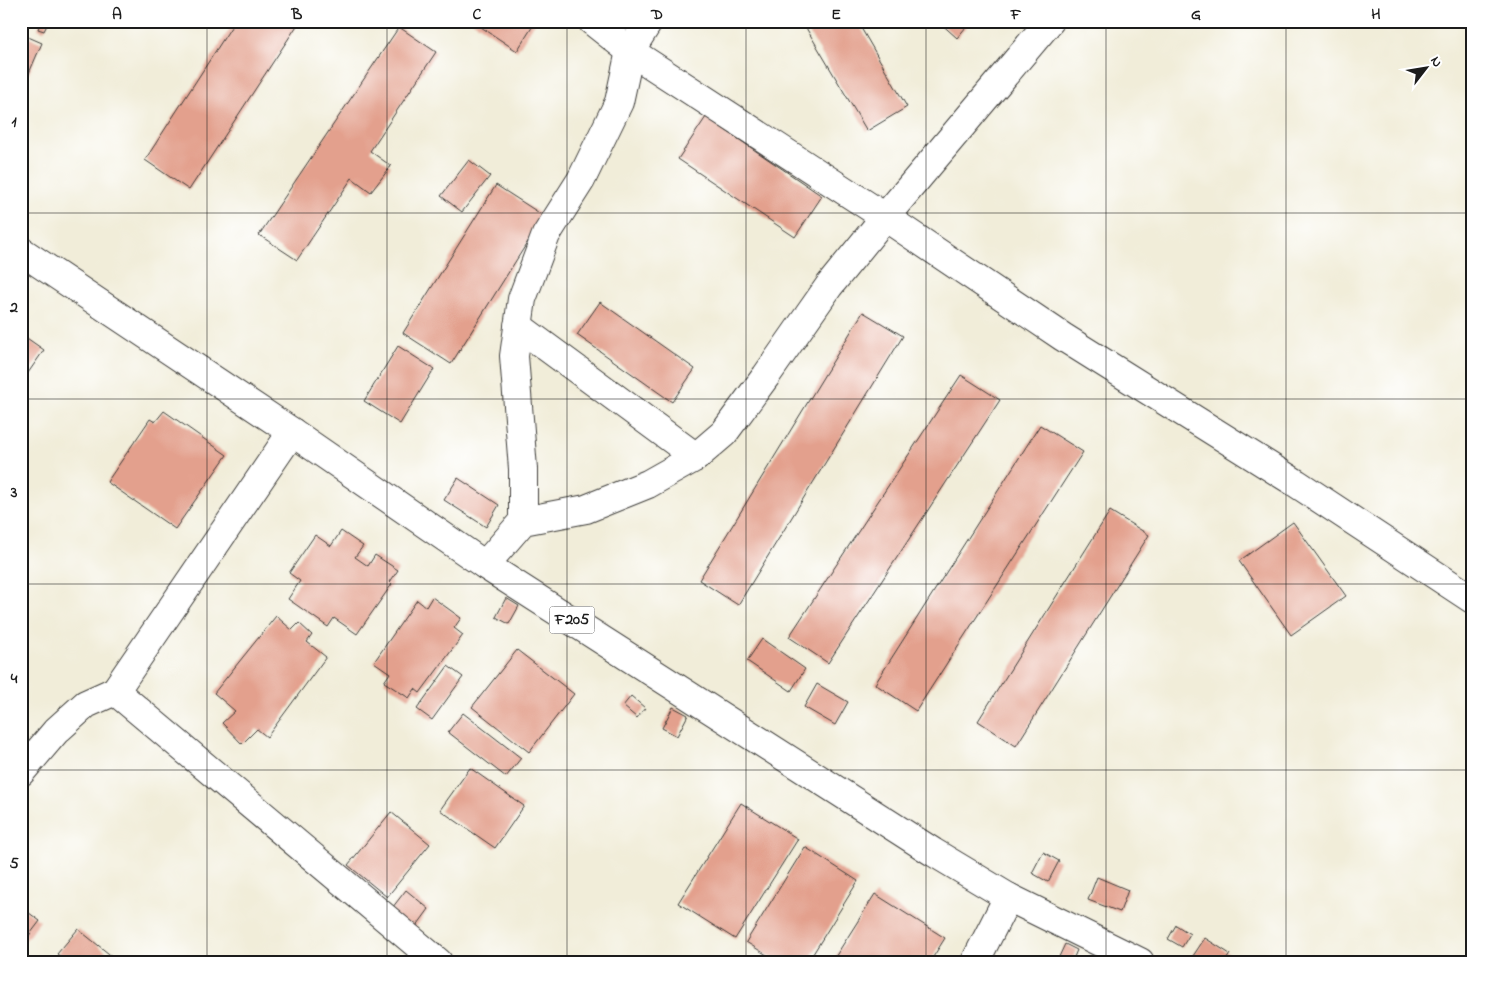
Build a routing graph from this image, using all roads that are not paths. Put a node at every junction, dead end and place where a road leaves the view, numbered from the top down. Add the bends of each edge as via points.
1 (592, 21) edge
2 (649, 21) edge
3 (1050, 21) edge
4 (630, 51) junction
5 (885, 216) junction
6 (21, 251) edge
7 (518, 326) junction
8 (292, 432) junction
9 (696, 457) junction
10 (523, 521) junction
11 (485, 565) junction
12 (1472, 600) edge
13 (115, 691) junction
14 (21, 772) edge
15 (1008, 897) junction
16 (438, 962) edge
17 (975, 962) edge
18 (1140, 962) edge

1 - 4 street
2 - 4 street
3 - 5 street
4 - 5 street
4 - 7 street via 619,102 581,180 546,235 522,299
5 - 9 street via 829,286 724,432
5 - 12 street via 1063,337 1296,483
6 - 8 street, F205
7 - 9 street
7 - 10 street via 514,356 523,469
8 - 11 street, F205
8 - 13 street
9 - 10 street via 648,484 586,509
10 - 11 street
11 - 15 street, F205
13 - 14 street via 86,704 56,731
13 - 16 street
15 - 17 street
15 - 18 street, F205

